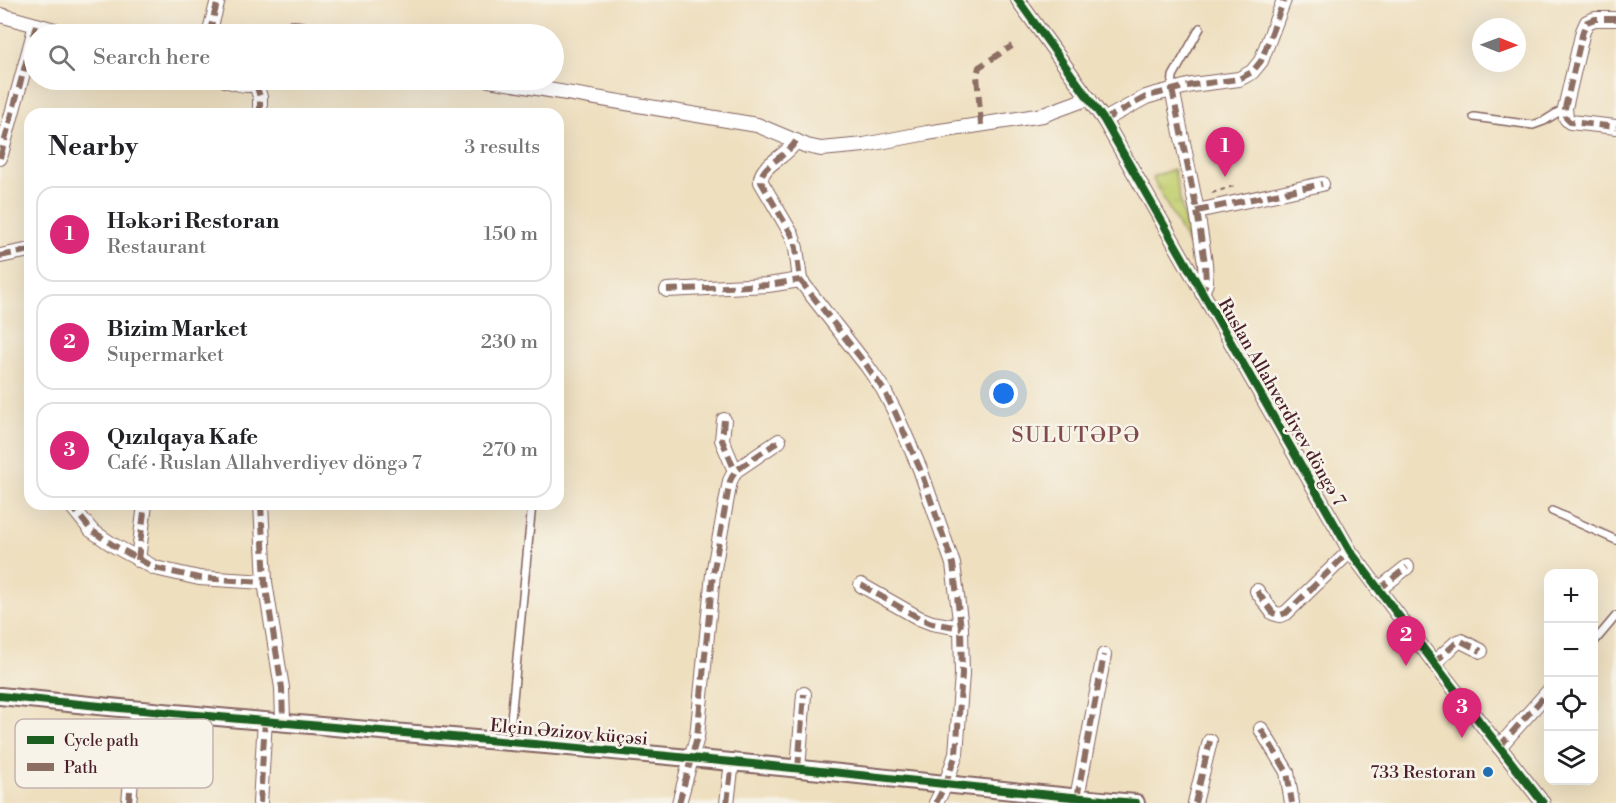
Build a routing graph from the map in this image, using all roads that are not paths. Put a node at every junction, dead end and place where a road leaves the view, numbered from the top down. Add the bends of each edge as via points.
1 (218, 0) edge
2 (1018, 0) edge
3 (1284, 0) edge
4 (0, 15) edge
5 (1616, 19) edge
6 (32, 24) edge
7 (212, 24) edge
8 (1200, 28) dead end
9 (24, 69) edge
10 (1172, 89) junction
11 (260, 90) edge
12 (549, 90) edge
13 (1089, 98) junction
14 (260, 108) edge
15 (1565, 108) junction
16 (1474, 117) dead end
17 (1104, 120) junction
18 (1616, 127) edge
19 (796, 141) junction
20 (0, 158) edge
21 (1322, 184) dead end
22 (1196, 205) junction
23 (24, 251) edge
24 (0, 256) edge
25 (800, 280) junction
26 (667, 290) dead end
27 (1202, 293) junction
28 (724, 420) dead end
29 (779, 441) dead end
30 (735, 471) junction
31 (75, 510) edge
32 (145, 510) edge
33 (261, 510) edge
34 (531, 510) edge
35 (1552, 511) dead end
36 (1616, 540) edge
37 (1350, 551) junction
38 (138, 560) junction
39 (1407, 567) dead end
40 (265, 582) junction
41 (861, 585) dead end
42 (1378, 590) junction
43 (1257, 591) dead end
44 (1616, 616) edge
45 (961, 628) junction
46 (1598, 636) edge
47 (1481, 651) dead end
48 (1104, 654) dead end
49 (1434, 663) junction
50 (804, 694) dead end
51 (0, 696) edge
52 (1544, 696) edge
53 (137, 711) junction
54 (136, 719) edge
55 (265, 720) junction
56 (282, 721) junction
57 (1261, 729) dead end
58 (1210, 741) dead end
59 (509, 742) junction
60 (1499, 747) junction
61 (693, 758) junction
62 (732, 762) junction
63 (798, 769) junction
64 (946, 783) junction
65 (130, 788) edge
66 (1077, 798) junction
67 (129, 803) edge
68 (260, 803) edge
69 (679, 803) edge
70 (727, 803) edge
71 (936, 803) edge
72 (1136, 803) edge
73 (1195, 803) edge
74 (1292, 803) edge
75 (1544, 803) edge

1 - 7 street
2 - 13 street, Ruslan Allahverdiyev döngə 7
3 - 10 street via 1261,61 1252,72 1239,79
4 - 6 street
5 - 15 street via 1587,22
8 - 10 lane via 1173,76
9 - 20 street
10 - 17 street via 1146,97
10 - 22 street
11 - 14 street
12 - 19 street via 757,125
13 - 17 street, Ruslan Allahverdiyev döngə 7
13 - 19 street via 1043,115 864,145 821,149
15 - 16 lane via 1533,125
15 - 18 street via 1570,122
17 - 27 street, Ruslan Allahverdiyev döngə 7
19 - 25 street via 760,176 792,235
21 - 22 street
22 - 27 street via 1206,273
23 - 24 street
25 - 26 street
25 - 45 street via 867,366 895,412 920,469 953,564
27 - 37 street, Ruslan Allahverdiyev döngə 7
28 - 30 street via 722,440
29 - 30 street
30 - 61 street via 713,574
31 - 38 street via 91,530
32 - 38 street
33 - 40 street
34 - 59 lane
35 - 36 lane
37 - 42 street, Ruslan Allahverdiyev döngə 7
37 - 43 street via 1286,613 1273,613
38 - 40 street via 199,578
39 - 42 street
40 - 56 street via 282,688
41 - 45 street via 919,618
42 - 49 street, Ruslan Allahverdiyev döngə 7
44 - 46 lane
45 - 64 street via 956,754
47 - 49 street via 1461,641
48 - 66 street
49 - 60 street, Ruslan Allahverdiyev döngə 7
50 - 63 street
51 - 53 street, Elçin Əzizov küçəsi
52 - 60 street
53 - 54 street
53 - 55 street, Elçin Əzizov küçəsi
55 - 56 street, Elçin Əzizov küçəsi
55 - 68 street
56 - 59 street, Elçin Əzizov küçəsi
57 - 74 street via 1287,772
58 - 73 street
59 - 61 street, Elçin Əzizov küçəsi
60 - 75 street, Ruslan Allahverdiyev döngə 7
61 - 62 street, Elçin Əzizov küçəsi
61 - 69 street
62 - 63 street, Elçin Əzizov küçəsi
62 - 70 street
63 - 64 street, Elçin Əzizov küçəsi
64 - 66 street, Elçin Əzizov küçəsi
64 - 71 street
65 - 67 street
66 - 72 street, Elçin Əzizov küçəsi

